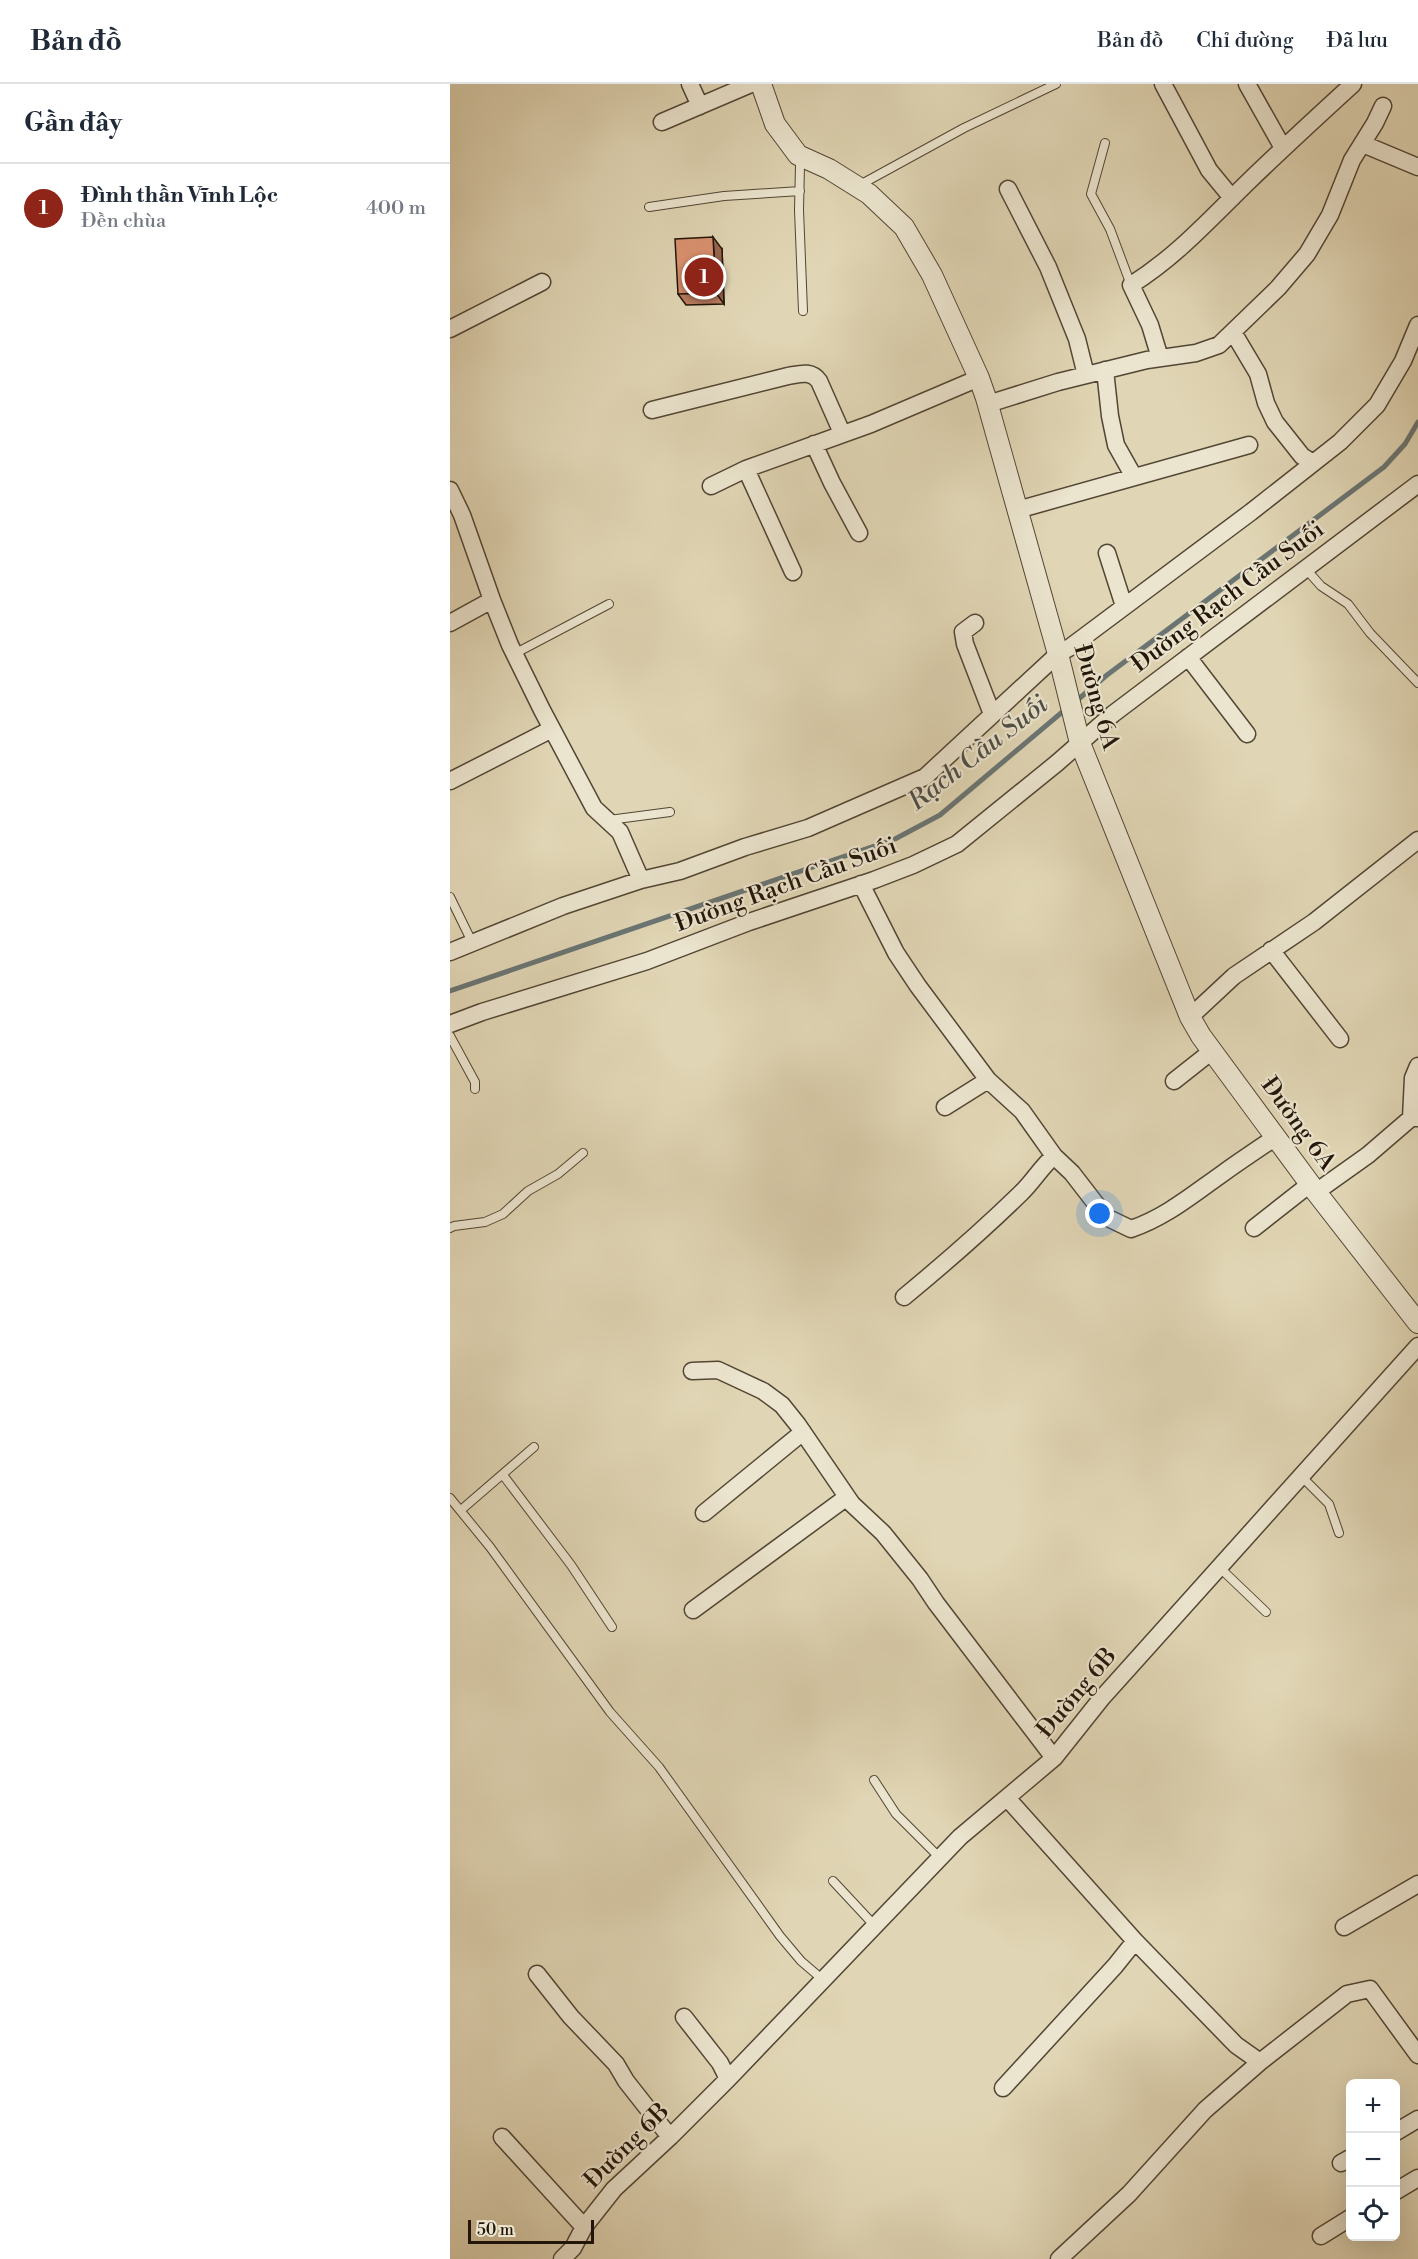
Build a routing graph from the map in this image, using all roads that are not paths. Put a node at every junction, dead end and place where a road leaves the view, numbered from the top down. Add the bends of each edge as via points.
1 (690, 84) edge
2 (761, 84) edge
3 (1056, 84) edge
4 (1163, 84) edge
5 (1247, 84) edge
6 (739, 86) edge
7 (1348, 86) edge
8 (699, 106) junction
9 (1383, 106) dead end
10 (662, 122) dead end
11 (1105, 144) dead end
12 (1363, 144) junction
13 (1283, 148) junction
14 (798, 155) junction
15 (1418, 167) edge
16 (858, 186) junction
17 (1008, 189) dead end
18 (800, 191) junction
19 (1232, 198) junction
20 (649, 207) dead end
21 (542, 282) dead end
22 (1131, 285) junction
23 (802, 311) dead end
24 (1418, 324) edge
25 (450, 329) edge
26 (1233, 332) junction
27 (1160, 358) junction
28 (1105, 370) junction
29 (1086, 375) junction
30 (979, 378) junction
31 (988, 404) junction
32 (652, 411) dead end
33 (842, 433) junction
34 (814, 444) junction
35 (1249, 445) dead end
36 (1313, 463) junction
37 (746, 469) junction
38 (1134, 477) junction
39 (1418, 484) edge
40 (711, 486) dead end
41 (450, 490) edge
42 (1017, 510) junction
43 (860, 533) dead end
44 (1107, 553) dead end
45 (1306, 569) junction
46 (793, 572) dead end
47 (492, 600) junction
48 (609, 604) dead end
49 (1124, 606) junction
50 (450, 622) edge
51 (975, 623) dead end
52 (514, 654) junction
53 (1188, 657) junction
54 (1058, 658) junction
55 (1418, 683) edge
56 (992, 714) junction
57 (552, 729) junction
58 (1246, 734) dead end
59 (1079, 739) junction
60 (450, 781) edge
61 (670, 812) dead end
62 (609, 820) junction
63 (1418, 840) edge
64 (641, 880) junction
65 (861, 884) junction
66 (450, 897) edge
67 (472, 942) junction
68 (1271, 950) junction
69 (450, 952) edge
70 (1190, 1017) junction
71 (450, 1024) edge
72 (450, 1036) edge
73 (1340, 1039) dead end
74 (1212, 1051) junction
75 (1418, 1066) edge
76 (988, 1080) junction
77 (1174, 1081) dead end
78 (475, 1089) dead end
79 (945, 1107) dead end
80 (1414, 1118) edge
81 (1276, 1137) junction
82 (583, 1154) dead end
83 (1054, 1156) junction
84 (1313, 1188) junction
85 (450, 1228) edge
86 (1254, 1228) dead end
87 (904, 1297) dead end
88 (1418, 1323) edge
89 (1418, 1346) edge
90 (692, 1371) dead end
91 (803, 1432) junction
92 (534, 1447) dead end
93 (503, 1475) junction
94 (1301, 1476) junction
95 (847, 1497) junction
96 (450, 1498) edge
97 (461, 1510) junction
98 (704, 1513) dead end
99 (1339, 1533) dead end
100 (1219, 1567) junction
101 (693, 1610) dead end
102 (1266, 1612) dead end
103 (612, 1627) dead end
104 (1054, 1758) junction
105 (874, 1780) dead end
106 (1007, 1798) junction
107 (940, 1858) junction
108 (833, 1881) dead end
109 (1418, 1884) edge
110 (874, 1925) junction
111 (1344, 1927) dead end
112 (1135, 1941) junction
113 (537, 1974) dead end
114 (822, 1979) junction
115 (684, 2017) dead end
116 (1418, 2055) edge
117 (1260, 2062) junction
118 (730, 2076) junction
119 (1003, 2088) dead end
120 (1418, 2119) edge
121 (1400, 2129) edge
122 (502, 2137) dead end
123 (670, 2137) junction
124 (1418, 2178) edge
125 (1400, 2188) edge
126 (1346, 2220) edge
127 (584, 2227) junction
128 (1321, 2236) dead end
129 (572, 2255) edge
130 (1059, 2259) edge

1 - 8 street
2 - 14 street, Đường 6A via 775,124
3 - 16 lane via 964,128
4 - 19 street via 1209,170
5 - 13 street
6 - 8 street
7 - 13 street
8 - 10 street
9 - 12 street
11 - 22 lane via 1091,194 1110,229
12 - 15 street
12 - 26 street via 1307,254
13 - 19 street
14 - 16 street, Đường 6A
14 - 18 lane
16 - 30 street, Đường 6A via 904,227 932,275
17 - 29 street via 1048,267 1077,339
18 - 20 lane via 724,196
18 - 23 lane
19 - 22 street via 1174,255
21 - 25 street
22 - 27 street
24 - 36 street via 1403,361 1377,405
26 - 27 street via 1219,345
26 - 36 street via 1258,374 1275,422 1302,456
27 - 28 street
28 - 29 street
28 - 38 street via 1116,445
29 - 31 street
30 - 31 street, Đường 6A
30 - 33 street
31 - 42 street, Đường 6A
32 - 33 street via 788,376 810,374 819,381
33 - 34 street
34 - 37 street
34 - 43 street
35 - 38 street
36 - 49 street
37 - 40 street
37 - 46 street
38 - 42 street
39 - 45 street, Đường Rạch Cầu Suối
41 - 47 street
42 - 54 street, Đường 6A
44 - 49 street
45 - 53 street, Đường Rạch Cầu Suối
45 - 55 lane via 1321,586 1348,604
47 - 50 street
47 - 52 street
48 - 52 lane
49 - 54 street
51 - 56 street via 963,632 964,644
52 - 57 street
53 - 58 street
53 - 59 street, Đường Rạch Cầu Suối
54 - 56 street
54 - 59 street, Đường 6A
56 - 64 street via 925,777 808,828 680,871
57 - 60 street
57 - 62 street via 594,808
59 - 65 street, Đường Rạch Cầu Suối via 957,844
59 - 70 street, Đường 6A
61 - 62 lane
62 - 64 street via 620,832
63 - 68 street via 1314,922
64 - 67 street
65 - 71 street, Đường Rạch Cầu Suối via 647,961
65 - 76 street via 896,953
66 - 67 lane
67 - 69 street
68 - 70 street via 1234,976
68 - 73 street
70 - 74 street, Đường 6A
72 - 78 lane via 476,1082
74 - 77 street
74 - 81 street, Đường 6A
75 - 80 street via 1413,1078
76 - 79 street
76 - 83 street via 1022,1111
80 - 84 street via 1368,1155
81 - 83 street via 1183,1204 1131,1229 1106,1217
81 - 84 street, Đường 6A
82 - 85 lane via 528,1191 503,1214 485,1222
83 - 87 street via 1033,1182 967,1245
84 - 86 street
84 - 88 street, Đường 6A
89 - 94 street, Đường 6B
90 - 91 street via 718,1370 764,1390
91 - 95 street
91 - 98 street
92 - 93 lane
93 - 97 lane
93 - 103 lane
94 - 99 lane via 1329,1504
94 - 100 street, Đường 6B
95 - 101 street
95 - 104 street via 884,1533
96 - 97 lane
97 - 114 lane via 610,1712 659,1767 780,1936
100 - 102 lane
100 - 104 street, Đường 6B via 1101,1699
104 - 106 street, Đường 6B
105 - 107 lane via 896,1815
106 - 107 street, Đường 6B
106 - 112 street
107 - 110 street, Đường 6B
108 - 110 lane
109 - 111 street
110 - 114 street, Đường 6B
112 - 117 street via 1236,2045
112 - 119 street
113 - 123 street via 616,2064
114 - 118 street, Đường 6B
115 - 118 street
116 - 117 street via 1370,1989 1347,1994
117 - 130 street via 1205,2110 1129,2194
118 - 123 street, Đường 6B
120 - 121 street
122 - 127 street
123 - 127 street, Đường 6B via 614,2188
124 - 125 street
126 - 128 street
127 - 129 street, Đường 6B

